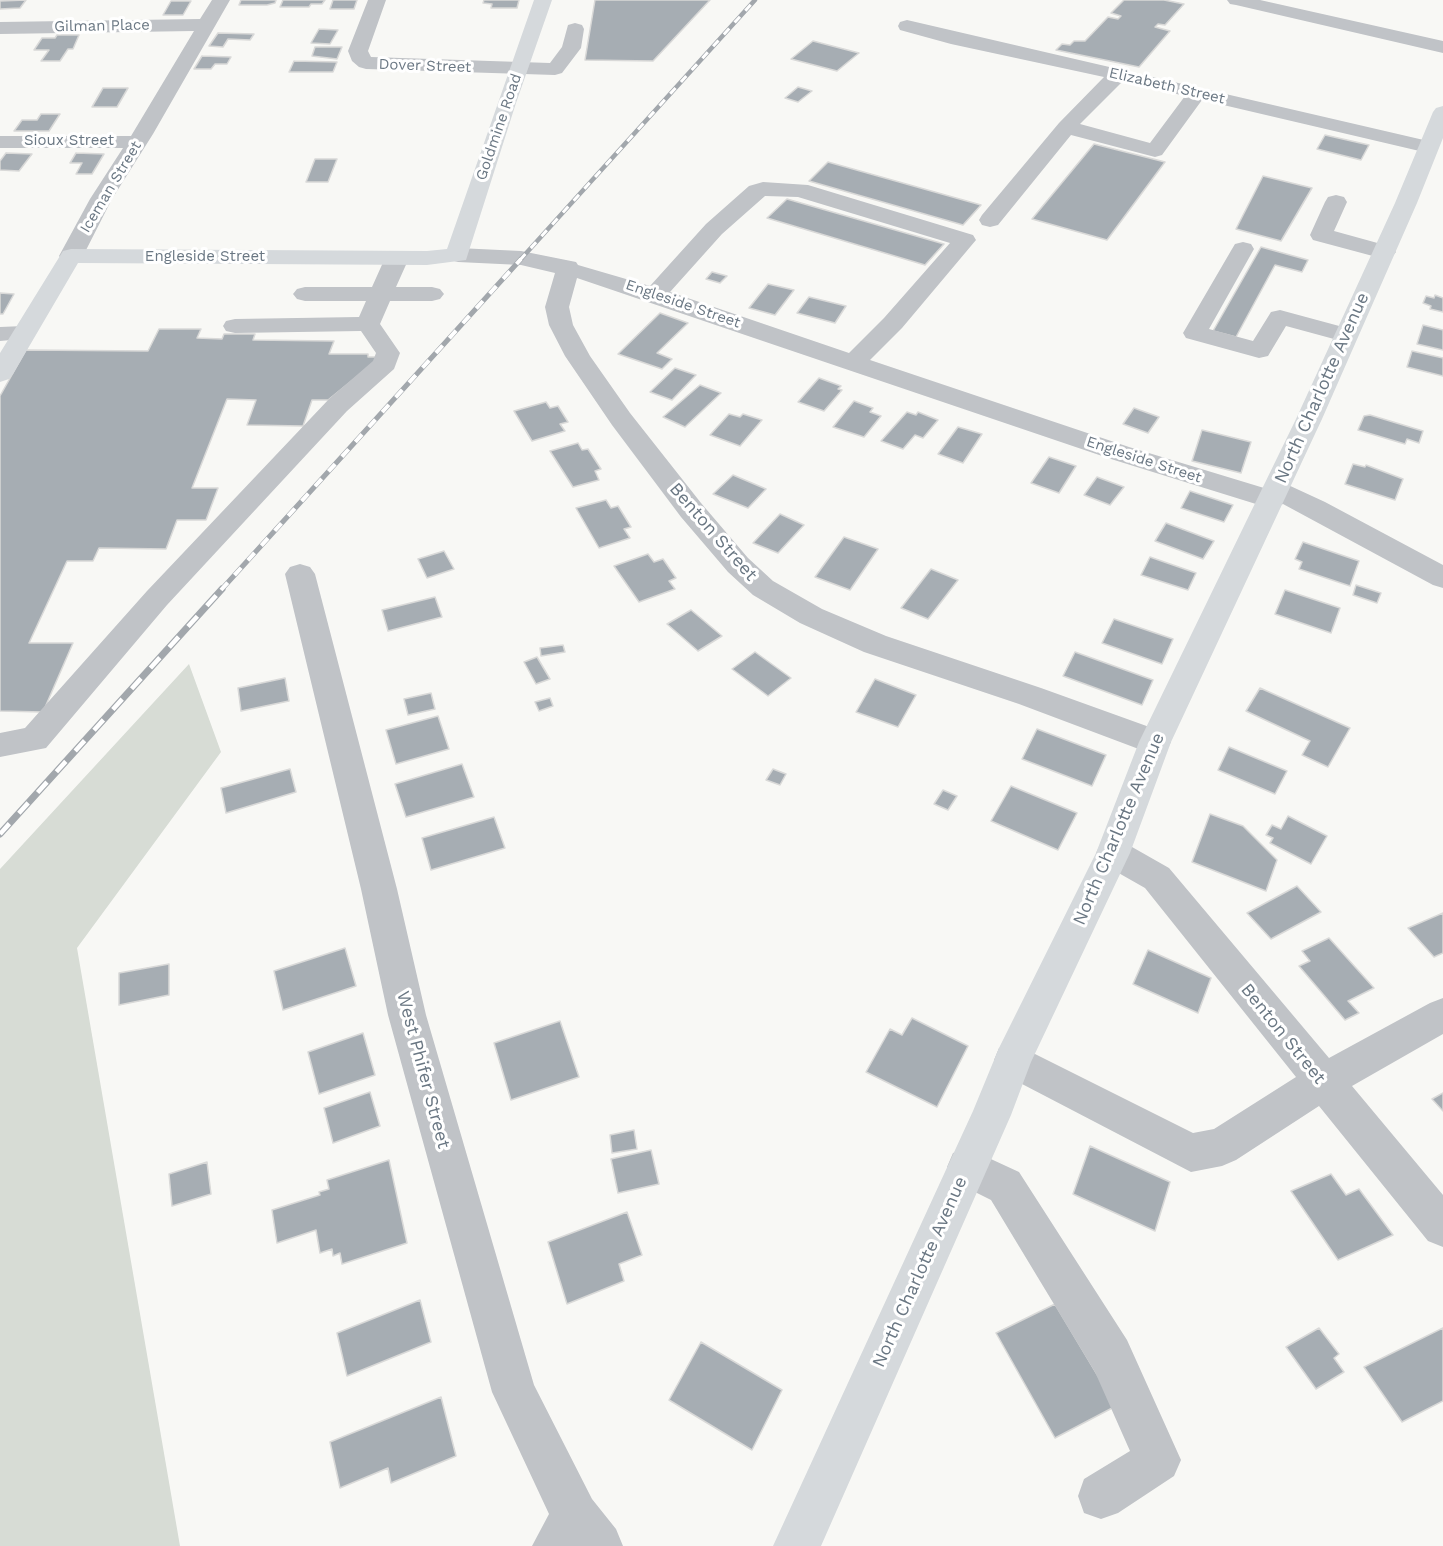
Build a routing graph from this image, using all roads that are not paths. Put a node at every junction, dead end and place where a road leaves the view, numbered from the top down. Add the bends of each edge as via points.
1 (221, 0) edge
2 (377, 0) edge
3 (543, 0) edge
4 (1236, 0) edge
5 (205, 25) junction
6 (907, 26) dead end
7 (0, 28) edge
8 (575, 28) dead end
9 (1443, 47) edge
10 (519, 68) junction
11 (1119, 75) junction
12 (1197, 93) junction
13 (1442, 115) edge
14 (1066, 127) junction
15 (0, 142) edge
16 (138, 142) junction
17 (1428, 147) junction
18 (1336, 202) dead end
19 (990, 220) dead end
20 (1243, 249) dead end
21 (1384, 252) junction
22 (458, 255) junction
23 (70, 256) junction
24 (397, 258) junction
25 (568, 267) junction
26 (305, 294) dead end
27 (381, 294) junction
28 (432, 294) dead end
29 (655, 294) junction
30 (368, 324) junction
31 (235, 326) dead end
32 (12, 334) edge
33 (1345, 335) junction
34 (854, 362) junction
35 (0, 375) edge
36 (1274, 495) junction
37 (300, 574) dead end
38 (1443, 578) edge
39 (1155, 742) junction
40 (0, 745) edge
41 (1113, 854) junction
42 (1443, 1016) edge
43 (1013, 1060) junction
44 (1322, 1083) junction
45 (967, 1167) junction
46 (1443, 1227) edge
47 (1101, 1496) dead end
48 (577, 1536) edge
49 (797, 1546) edge

1 - 5 street, Iceman Street
2 - 10 street, Dover Street via 358,51 366,63
3 - 10 main road, Goldmine Road
4 - 9 street
5 - 7 street, Gilman Place
5 - 16 street, Iceman Street
6 - 11 street, Elizabeth Street
8 - 10 street via 571,48 555,69
10 - 22 main road, Goldmine Road
11 - 12 street, Elizabeth Street
11 - 14 street
12 - 14 street via 1155,151
12 - 17 street, Elizabeth Street
13 - 17 main road, North Charlotte Avenue
14 - 19 street
15 - 16 street, Sioux Street
16 - 23 street, Iceman Street
17 - 21 main road, North Charlotte Avenue
18 - 21 street via 1321,236
20 - 33 street via 1195,333 1259,351 1280,317
21 - 33 main road, North Charlotte Avenue
22 - 24 main road, Engleside Street
22 - 25 street, Engleside Street via 521,258
23 - 24 main road, Engleside Street
23 - 32 main road, Iceman Street
24 - 27 street
25 - 29 street, Engleside Street
25 - 39 street, Benton Street via 558,307 561,325 578,356 691,510 738,566 763,588 811,616 875,644
26 - 27 street
27 - 28 street
27 - 30 street
29 - 34 street, Engleside Street
29 - 34 street via 714,229 763,189 800,190 965,240
30 - 31 street
30 - 40 street via 388,353 385,364 338,405 157,598 35,740
32 - 35 main road, Iceman Street
33 - 36 main road, North Charlotte Avenue
34 - 36 street, Engleside Street via 1109,449
36 - 38 street, Engleside Street via 1325,513
36 - 39 main road, North Charlotte Avenue
37 - 48 street, West Phifer Street via 407,1016 514,1392
39 - 41 main road, North Charlotte Avenue
41 - 43 main road, North Charlotte Avenue
41 - 44 street, Benton Street via 1157,878
42 - 44 street
43 - 44 street via 1191,1153 1222,1147
43 - 45 main road, North Charlotte Avenue
44 - 46 street, Benton Street
45 - 47 street via 1005,1186 1111,1356 1158,1460
45 - 49 main road, North Charlotte Avenue

